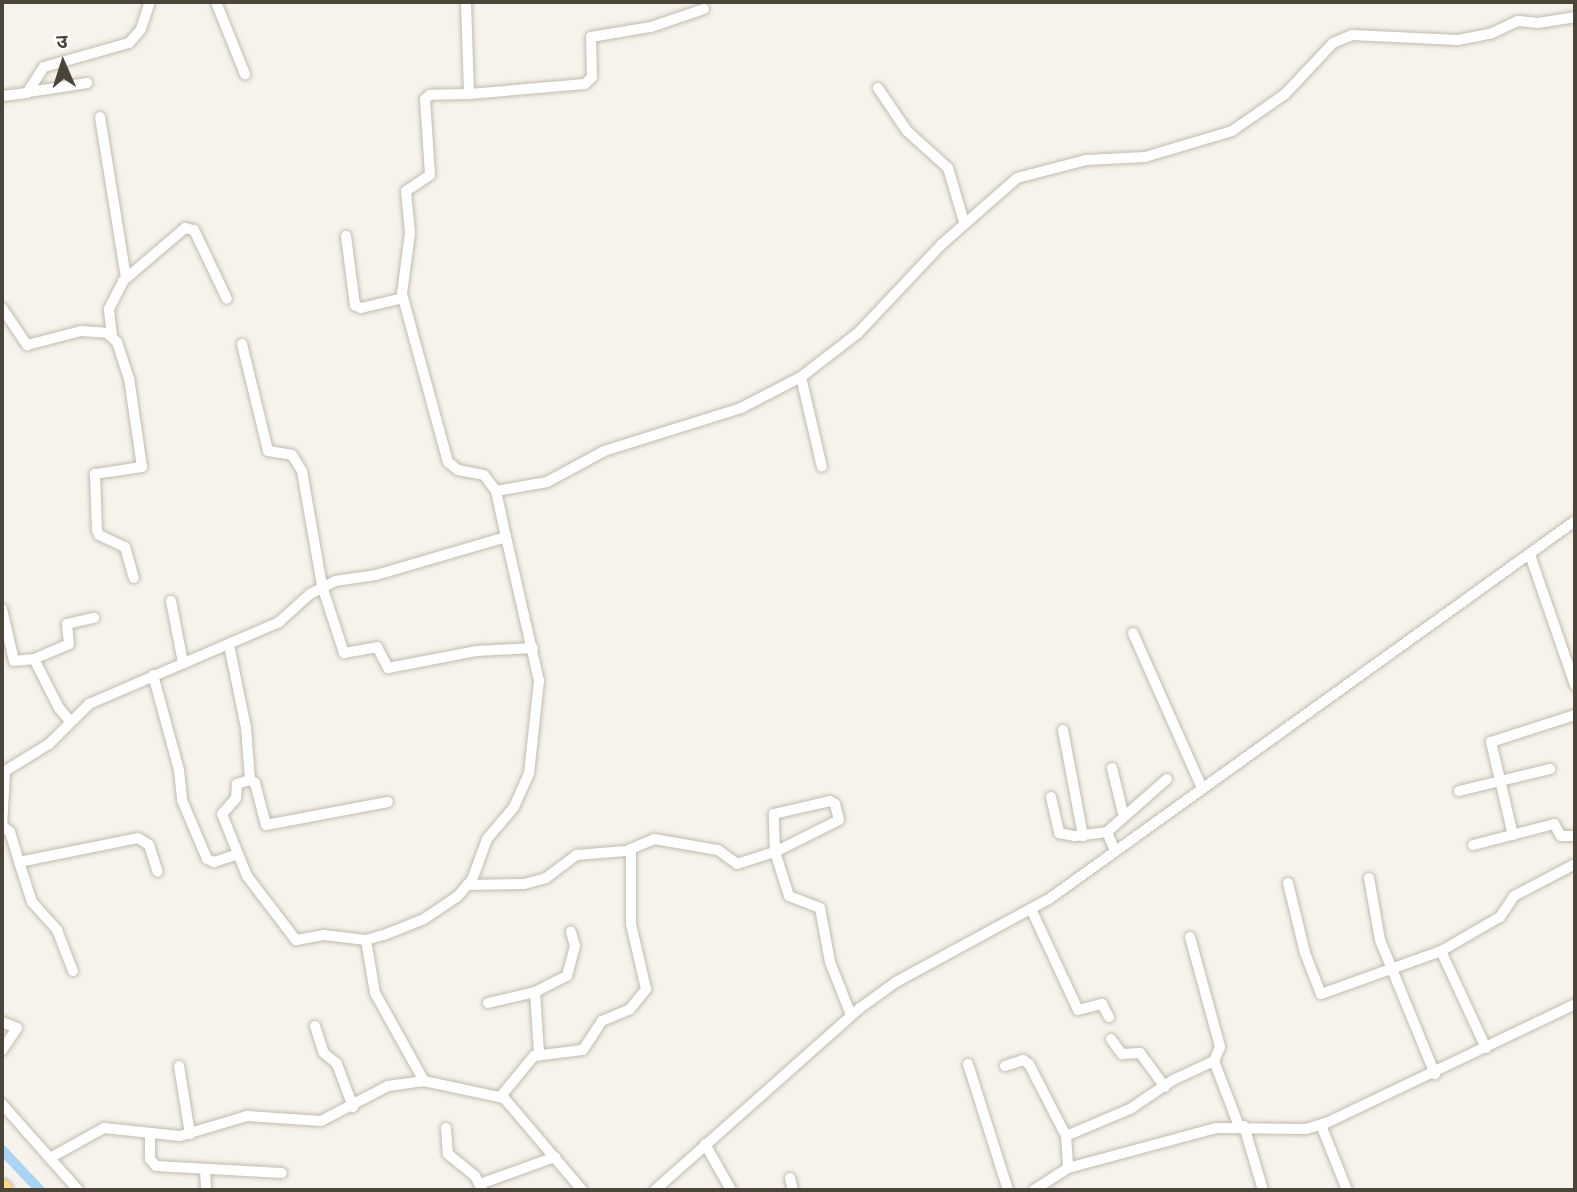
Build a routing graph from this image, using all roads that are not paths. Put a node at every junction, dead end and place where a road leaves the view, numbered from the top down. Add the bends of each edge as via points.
1 (150, 2) edge
2 (216, 2) edge
3 (466, 2) edge
4 (704, 9) dead end
5 (1575, 17) edge
6 (245, 74) dead end
7 (87, 83) dead end
8 (878, 88) dead end
9 (29, 92) junction
10 (469, 94) junction
11 (2, 96) edge
12 (100, 117) dead end
13 (964, 222) junction
14 (346, 236) dead end
15 (126, 277) junction
16 (403, 298) junction
17 (227, 299) dead end
18 (2, 308) edge
19 (112, 335) junction
20 (242, 344) dead end
21 (801, 377) junction
22 (822, 467) dead end
23 (496, 491) junction
24 (1574, 526) edge
25 (506, 537) junction
26 (1530, 555) junction
27 (134, 578) dead end
28 (322, 586) junction
29 (172, 601) dead end
30 (2, 609) edge
31 (94, 618) dead end
32 (1133, 633) dead end
33 (229, 645) junction
34 (533, 648) junction
35 (34, 659) junction
36 (183, 663) junction
37 (153, 675) junction
38 (1575, 685) edge
39 (1575, 715) edge
40 (70, 721) junction
41 (1063, 730) dead end
42 (1112, 768) dead end
43 (1550, 769) dead end
44 (1167, 779) dead end
45 (250, 780) junction
46 (1499, 782) junction
47 (1202, 789) junction
48 (1458, 791) dead end
49 (1051, 797) dead end
50 (388, 802) dead end
51 (1123, 813) junction
52 (3, 827) edge
53 (1107, 832) junction
54 (1513, 835) junction
55 (1083, 836) junction
56 (1575, 836) edge
57 (1473, 845) dead end
58 (631, 849) junction
59 (1115, 851) junction
60 (775, 852) junction
61 (238, 854) junction
62 (19, 862) junction
63 (1575, 864) edge
64 (158, 872) dead end
65 (1369, 878) dead end
66 (1288, 883) dead end
67 (467, 885) junction
68 (1031, 909) junction
69 (571, 932) dead end
70 (1190, 937) dead end
71 (366, 940) junction
72 (1441, 951) junction
73 (1393, 968) junction
74 (73, 971) dead end
75 (535, 992) junction
76 (488, 1003) dead end
77 (1575, 1004) edge
78 (851, 1015) junction
79 (1109, 1017) dead end
80 (2, 1022) edge
81 (315, 1026) dead end
82 (1111, 1040) dead end
83 (1486, 1048) junction
84 (2, 1050) edge
85 (540, 1053) junction
86 (1214, 1061) junction
87 (968, 1065) dead end
88 (178, 1066) dead end
89 (1005, 1066) dead end
90 (1435, 1074) junction
91 (424, 1081) junction
92 (1165, 1087) junction
93 (501, 1097) junction
94 (2, 1104) edge
95 (353, 1107) junction
96 (1321, 1125) junction
97 (1242, 1126) junction
98 (446, 1128) dead end
99 (190, 1134) junction
100 (150, 1136) junction
101 (1066, 1136) junction
102 (705, 1144) junction
103 (555, 1157) junction
104 (50, 1158) junction
105 (205, 1168) junction
106 (1068, 1168) junction
107 (282, 1173) dead end
108 (790, 1178) dead end
109 (481, 1187) edge
110 (78, 1190) edge
111 (206, 1190) edge
112 (582, 1190) edge
113 (655, 1190) edge
114 (731, 1190) edge
115 (793, 1190) edge
116 (1008, 1190) edge
117 (1034, 1190) edge
118 (1263, 1190) edge
119 (1347, 1190) edge

1 - 9 street via 141,29 129,43 44,67
2 - 6 street
3 - 10 street
4 - 10 street via 651,27 591,37 592,77 585,84
5 - 13 street via 1518,21 1490,34 1458,40 1352,35 1333,43 1285,94 1232,131 1145,157 1086,160 1036,171 1002,188
7 - 9 street
8 - 13 street via 907,131 948,167
9 - 11 street
10 - 16 street via 425,99 430,175 407,191 410,233
12 - 15 street
13 - 21 street via 858,333
14 - 16 street via 355,305 361,308
15 - 17 street via 189,227
15 - 19 street via 109,309
16 - 23 street via 448,462 458,470 484,475
18 - 19 street via 32,346 68,333
19 - 27 street via 129,378 142,467 95,474 97,530 125,547
20 - 28 street via 268,451 292,455 302,471
21 - 22 street
21 - 23 street via 741,408 604,451 547,482
23 - 25 street
24 - 26 street
25 - 28 street via 396,570 346,577
25 - 34 street
26 - 38 street
26 - 47 street
28 - 33 street via 279,622
28 - 34 street via 344,653 377,648 388,667 477,651
29 - 36 street
30 - 35 street via 14,661
31 - 35 street via 67,624 69,644
32 - 47 street
33 - 36 street
33 - 45 street via 246,728
34 - 67 street via 539,691 533,760 514,807 487,839
35 - 40 street
36 - 37 street
37 - 40 street via 89,704
37 - 61 street via 179,770 182,800 207,859 214,862
39 - 46 street via 1491,742
40 - 52 street via 49,744 5,771
41 - 55 street
42 - 51 street
43 - 46 street
44 - 51 street
45 - 50 street via 256,783 259,810 267,825
45 - 61 street via 237,784 236,798 222,810
46 - 48 street
46 - 54 street
47 - 59 street
49 - 55 street via 1059,833
51 - 53 street
52 - 62 street via 10,832
53 - 55 street
53 - 59 street
54 - 56 street via 1554,824 1562,836
54 - 57 street
58 - 60 street via 654,839 682,842 718,850 737,864
58 - 67 street via 576,855 546,878 524,884
58 - 85 street via 631,924 646,989 630,1009 603,1021 583,1050
59 - 68 street
60 - 60 street via 839,820 834,802 774,814
60 - 78 street via 789,896 820,908 830,962
61 - 71 street via 256,891 294,939 324,935
62 - 64 street via 138,838 149,845
62 - 74 street via 32,902 57,930
63 - 72 street via 1514,895 1500,917
65 - 73 street via 1380,940
66 - 73 street via 1318,993
67 - 71 street via 424,919
68 - 78 street via 897,982
68 - 79 street via 1078,1010 1102,1004
69 - 75 street via 575,946 567,976
70 - 86 street via 1220,1047
71 - 91 street via 375,993
72 - 73 street
72 - 83 street
73 - 90 street
75 - 76 street
75 - 85 street
77 - 83 street
78 - 102 street
80 - 84 street via 17,1028
81 - 95 street via 324,1053 337,1064
82 - 92 street via 1122,1054 1140,1052
83 - 90 street
85 - 93 street
86 - 92 street
86 - 97 street
87 - 116 street
88 - 99 street
89 - 101 street via 1028,1061
90 - 96 street
91 - 93 street
91 - 95 street via 388,1086
92 - 101 street via 1130,1109
93 - 103 street
94 - 104 street
95 - 99 street via 321,1121 237,1117
96 - 97 street via 1286,1130
96 - 119 street
97 - 106 street via 1216,1128
97 - 118 street
98 - 109 street via 448,1154
99 - 100 street
100 - 104 street via 101,1128
100 - 105 street via 153,1164
101 - 106 street
102 - 113 street
102 - 114 street
103 - 109 street
103 - 112 street
104 - 110 street
105 - 107 street
105 - 111 street
106 - 117 street
108 - 115 street

